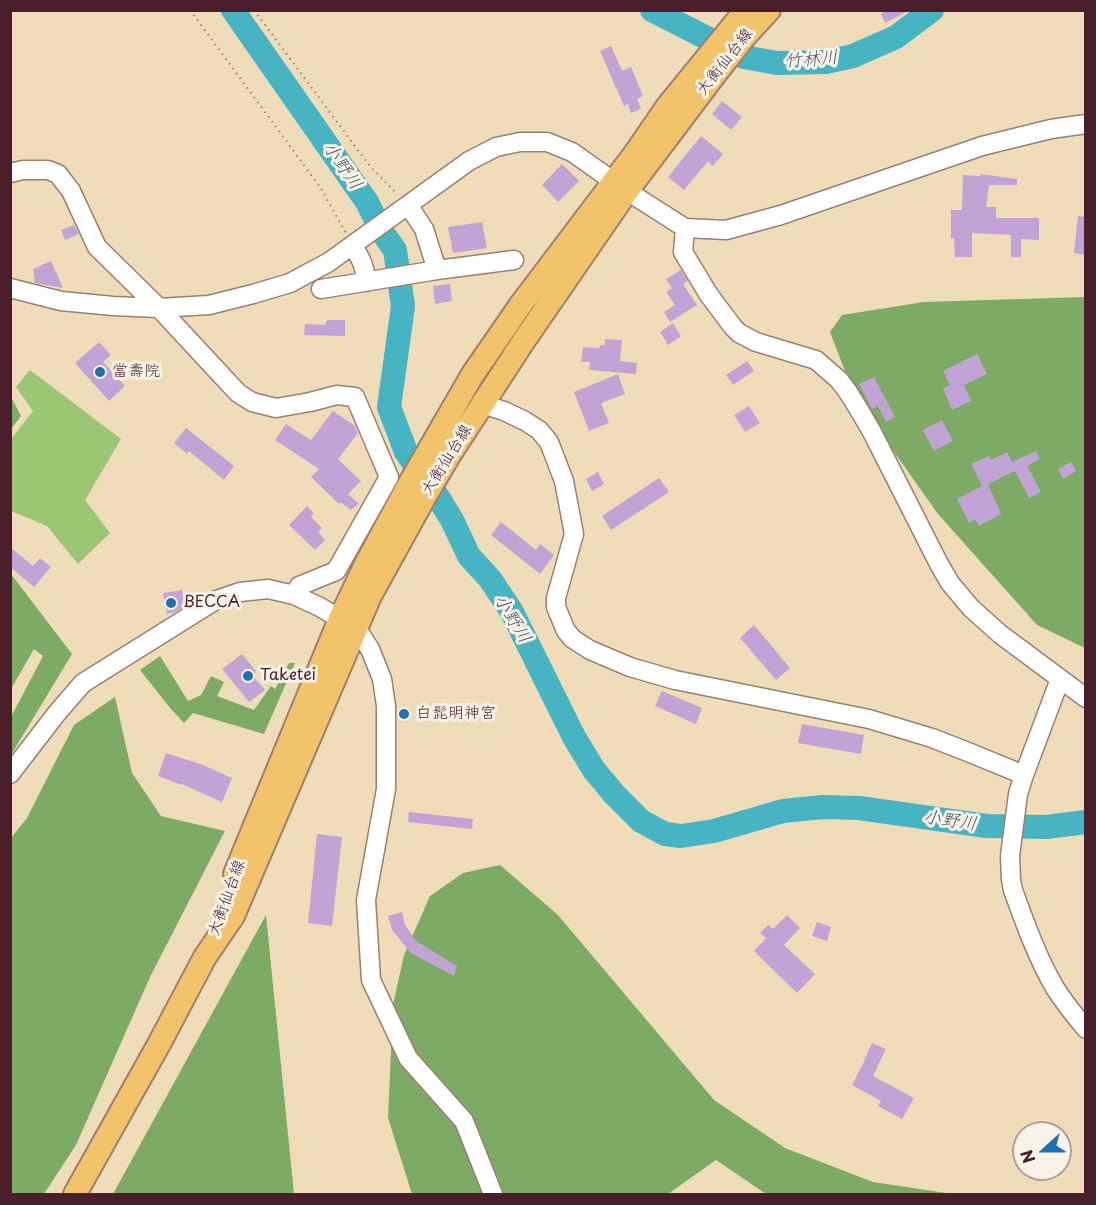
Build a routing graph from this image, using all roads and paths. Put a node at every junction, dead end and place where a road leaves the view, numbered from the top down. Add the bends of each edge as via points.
1 (190, 10) edge
2 (254, 10) edge
3 (769, 10) edge
4 (741, 24) edge
5 (1086, 124) edge
6 (10, 173) edge
7 (621, 187) junction
8 (404, 208) junction
9 (685, 228) junction
10 (357, 243) junction
11 (514, 260) dead end
12 (432, 271) junction
13 (373, 281) junction
14 (10, 288) edge
15 (321, 289) dead end
16 (159, 308) junction
17 (482, 404) junction
18 (443, 446) junction
19 (294, 595) junction
20 (349, 624) junction
21 (1060, 679) junction
22 (1086, 698) edge
23 (10, 774) edge
24 (1024, 775) junction
25 (1086, 1029) edge
26 (75, 1194) edge
27 (493, 1194) edge

1 - 10 path
2 - 8 path
3 - 4 main road, 大衡仙台線
4 - 7 main road, 大衡仙台線
5 - 9 street via 982,146 726,230
6 - 16 street via 48,170 58,174 71,191 97,248
7 - 8 street via 572,152 547,142 520,142 496,147 469,161
7 - 9 street
7 - 17 main road, 大衡仙台線
7 - 18 main road, 大衡仙台線 via 522,303 473,374
8 - 10 street
8 - 12 street via 424,229
9 - 21 street via 683,252 728,321 756,342 816,360 839,380 858,408 950,583 1000,634
10 - 13 street
10 - 16 street via 290,283 210,305
11 - 12 street
12 - 13 street
13 - 15 street
14 - 16 street via 61,301
16 - 19 street via 222,377 252,402 276,408 337,395 355,397 389,477 336,571 299,586
17 - 18 main road, 大衡仙台線
17 - 24 street via 525,421 549,442 564,481 574,534 556,598 556,607 573,639 630,667 675,680 869,719 932,738
18 - 20 main road, 大衡仙台線 via 417,489 370,596
19 - 20 street
19 - 23 street via 267,589 240,592 214,601 82,683
20 - 26 main road, 大衡仙台線 via 233,916 206,957
20 - 27 street via 370,650 382,679 386,706 386,789 366,900 371,980 408,1058 464,1121
21 - 22 street
21 - 24 street
24 - 25 street via 1011,845 1013,890 1056,990

